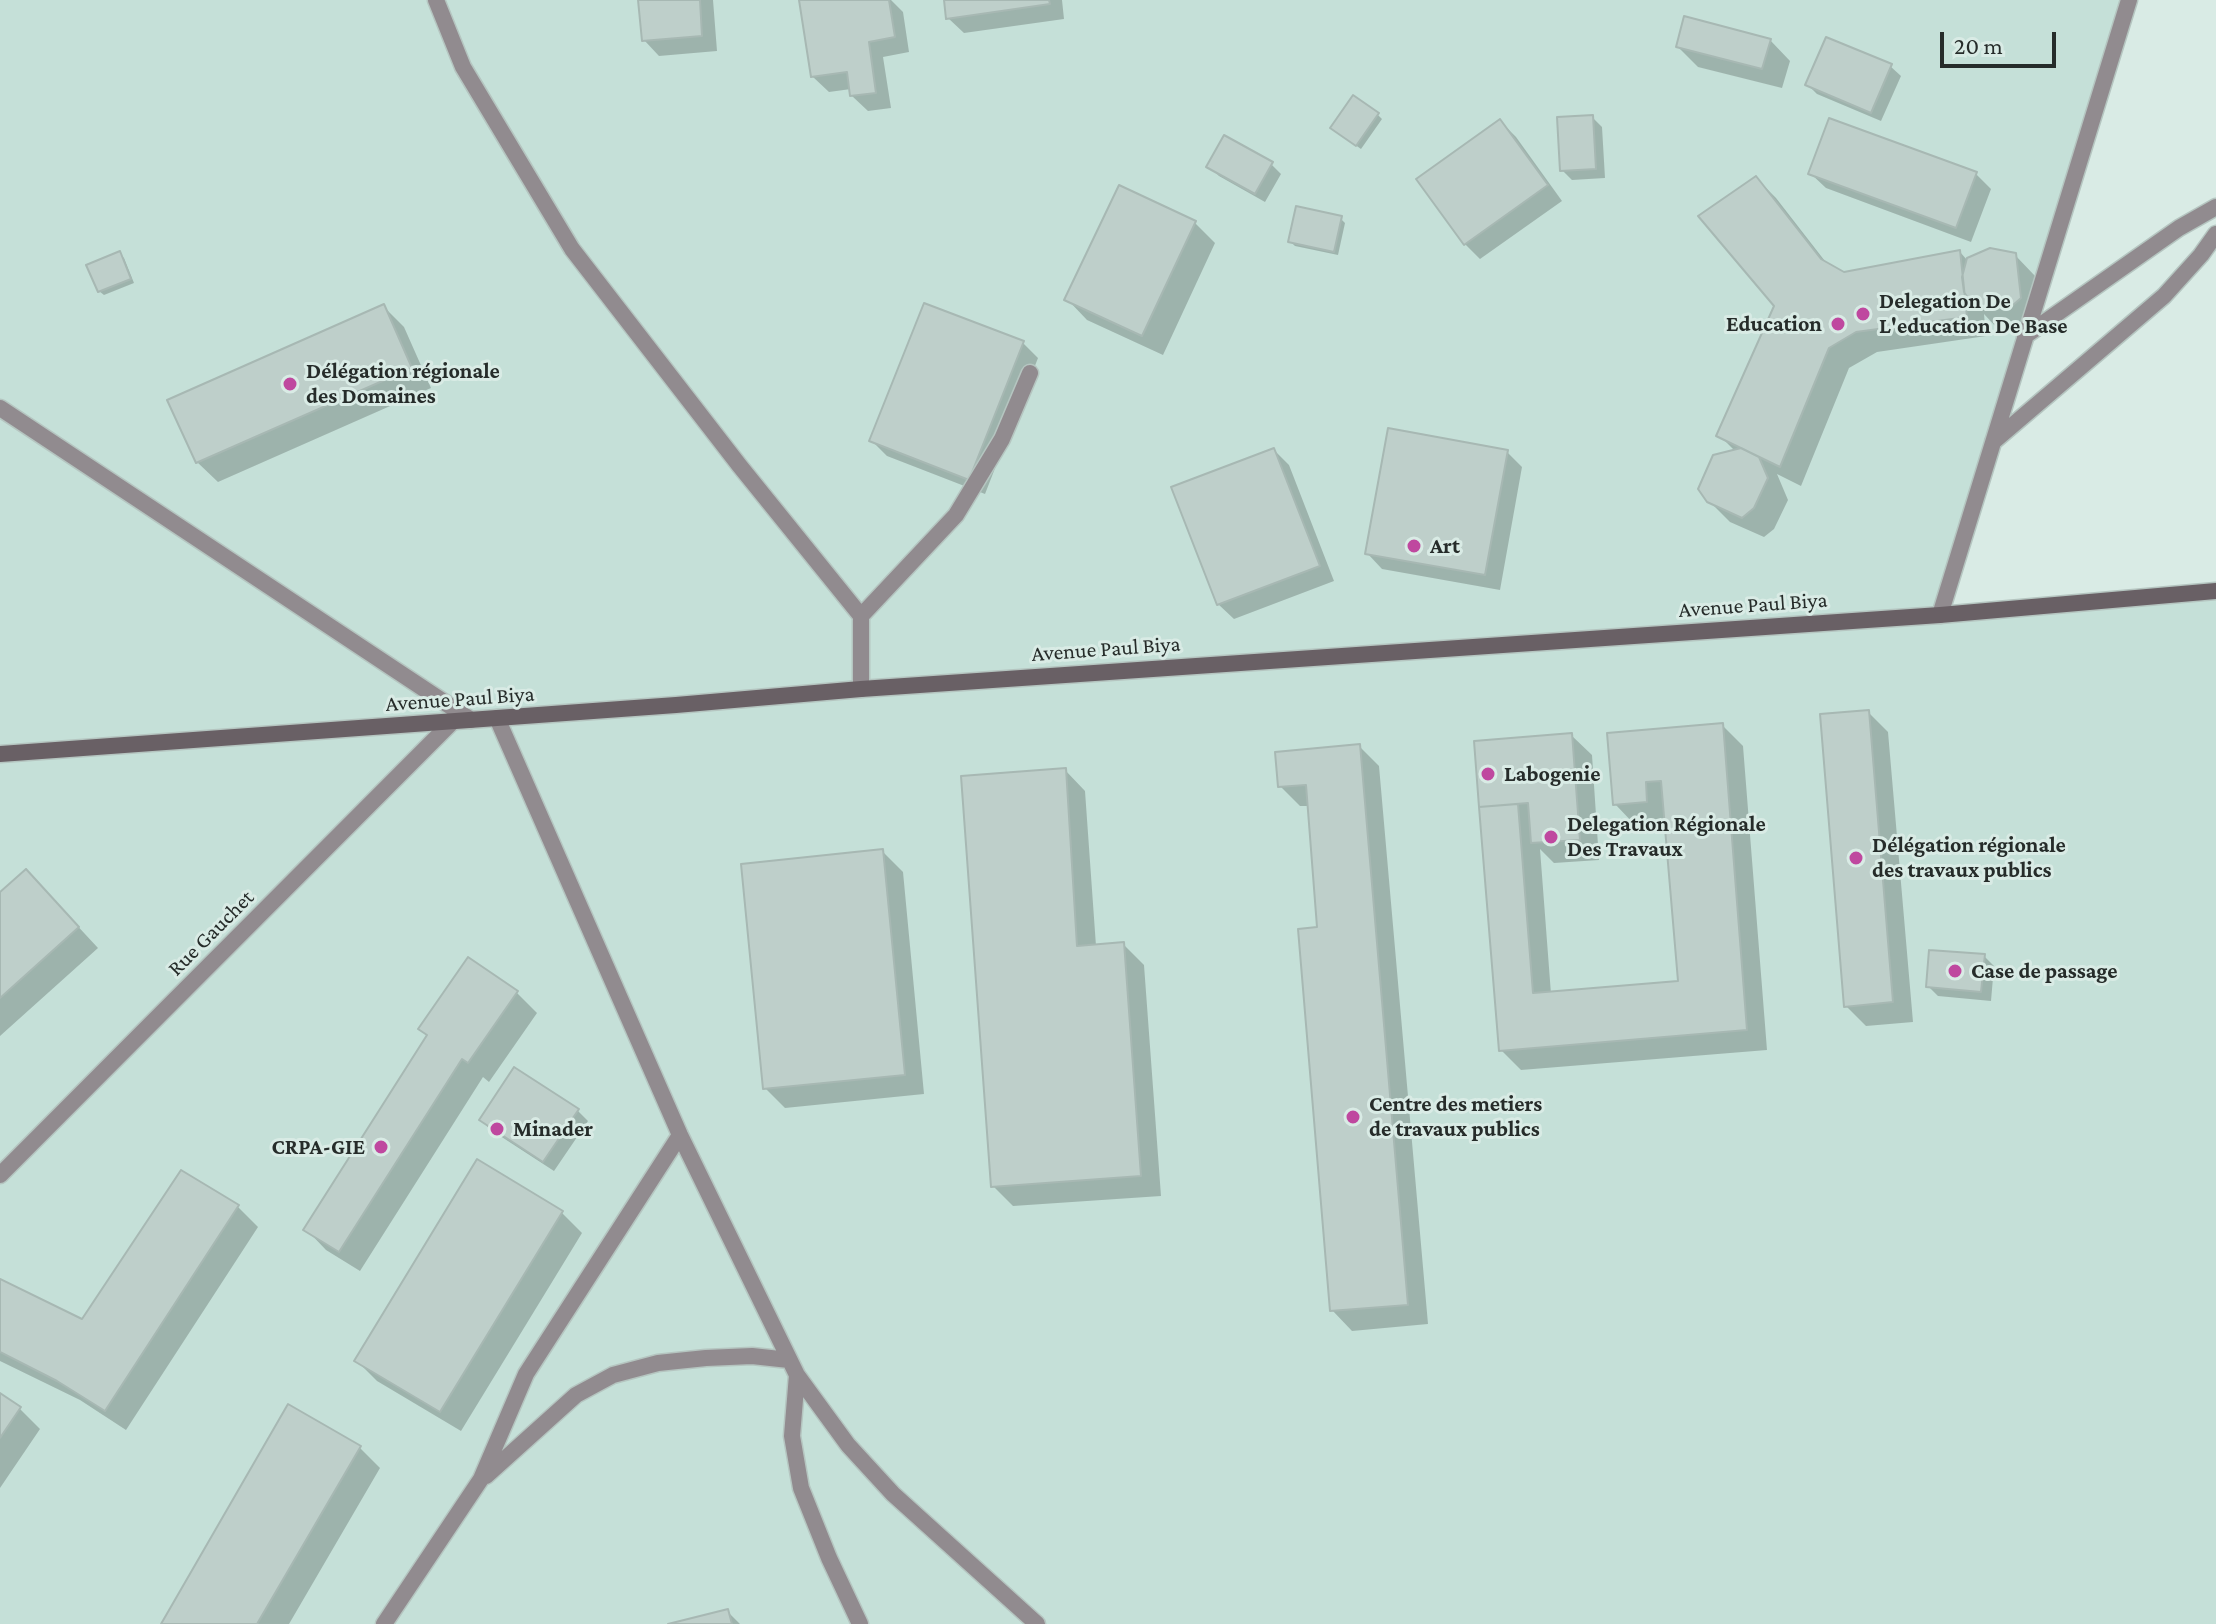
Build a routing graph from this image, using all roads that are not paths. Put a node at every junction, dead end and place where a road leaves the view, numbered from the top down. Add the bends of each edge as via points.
1 (436, 0) edge
2 (2129, 0) edge
3 (2216, 207) edge
4 (2216, 234) edge
5 (2025, 336) junction
6 (1030, 373) dead end
7 (0, 408) edge
8 (1993, 442) junction
9 (2216, 591) edge
10 (1940, 615) junction
11 (861, 616) junction
12 (861, 689) junction
13 (497, 718) junction
14 (471, 720) junction
15 (452, 722) junction
16 (0, 754) edge
17 (680, 1135) junction
18 (0, 1175) edge
19 (793, 1367) junction
20 (481, 1479) junction
21 (384, 1624) edge
22 (860, 1624) edge
23 (1037, 1624) edge

1 - 11 street via 463,67 572,249
2 - 5 street
3 - 5 street
4 - 8 street via 2164,296
5 - 8 street
6 - 11 street via 1002,439 956,515
7 - 14 street
8 - 10 street
9 - 10 main road, Avenue Paul Biya
10 - 12 main road, Avenue Paul Biya
11 - 12 street
12 - 13 main road, Avenue Paul Biya
13 - 14 main road, Avenue Paul Biya
13 - 17 street
14 - 15 main road, Avenue Paul Biya
15 - 16 main road, Avenue Paul Biya
15 - 18 street, Rue Gauchet
17 - 19 street
17 - 20 street via 526,1374
19 - 20 street via 752,1356 706,1358 613,1375 576,1395
19 - 22 street via 792,1436 801,1488
19 - 23 street via 848,1445 893,1494
20 - 21 street

